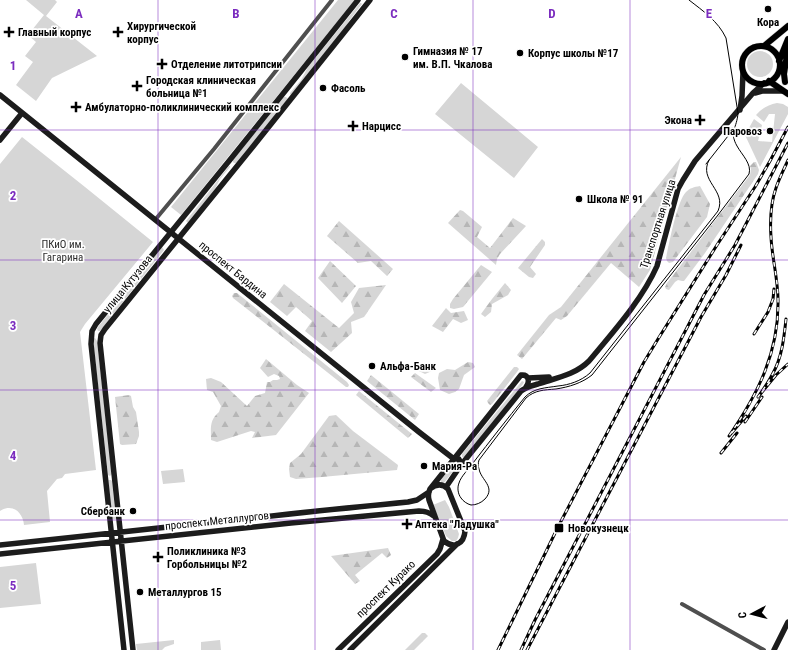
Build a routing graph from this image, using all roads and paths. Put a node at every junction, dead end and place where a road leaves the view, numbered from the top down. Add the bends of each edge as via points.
1 (332, 0) edge
2 (358, 0) edge
3 (367, 1) edge
4 (788, 26) edge
5 (788, 39) edge
6 (764, 46) junction
7 (788, 48) edge
8 (779, 61) junction
9 (778, 71) junction
10 (744, 72) junction
11 (766, 82) junction
12 (786, 84) edge
13 (753, 93) junction
14 (785, 93) edge
15 (0, 96) edge
16 (740, 110) junction
17 (22, 113) junction
18 (0, 140) edge
19 (155, 220) junction
20 (171, 233) junction
21 (178, 238) junction
22 (525, 376) junction
23 (564, 376) junction
24 (526, 387) junction
25 (454, 459) junction
26 (461, 465) junction
27 (446, 487) junction
28 (429, 491) junction
29 (434, 516) junction
30 (121, 533) junction
31 (111, 534) junction
32 (443, 539) junction
33 (112, 542) junction
34 (121, 542) junction
35 (458, 544) junction
36 (0, 545) edge
37 (0, 554) edge
38 (682, 604) dead end
39 (788, 622) edge
40 (124, 650) edge
41 (133, 650) edge
42 (338, 650) edge
43 (350, 650) edge
44 (764, 650) edge
45 (774, 650) edge

1 - 19 street via 214,150
2 - 20 main road, улица Кутузова
3 - 21 main road, улица Кутузова
4 - 6 main road
5 - 8 main road
6 - 8 main road via 774,51
6 - 10 main road via 754,47 745,54 742,63
7 - 12 main road via 784,70
8 - 9 main road
9 - 11 main road
9 - 12 main road
10 - 11 main road via 752,81
10 - 16 main road
11 - 13 main road, Транспортная улица
11 - 14 main road
13 - 14 main road
13 - 16 main road, Транспортная улица
15 - 17 main road, проспект Бардина
16 - 23 main road, Транспортная улица via 695,161 680,185 657,266 643,292 589,361 579,370
17 - 18 main road
17 - 19 main road, проспект Бардина
19 - 20 main road, проспект Бардина
20 - 21 main road, проспект Бардина
20 - 31 main road, улица Кутузова via 96,324 90,338
21 - 25 main road, проспект Бардина
21 - 30 main road, улица Кутузова via 105,329 100,343
22 - 23 main road, Транспортная улица
22 - 24 main road via 529,381
22 - 25 main road via 518,377
23 - 24 main road, Транспортная улица
24 - 26 main road
25 - 26 main road, проспект Бардина via 459,459
25 - 28 main road
26 - 27 main road
27 - 28 main road via 434,486
27 - 35 main road via 465,532
28 - 29 main road
28 - 30 main road, проспект Металлургов via 417,500 408,502
29 - 32 main road
29 - 34 main road, проспект Металлургов via 427,511 419,510
30 - 31 main road, проспект Металлургов
30 - 34 main road, улица Кутузова
31 - 33 main road, улица Кутузова
31 - 36 main road, проспект Металлургов
32 - 35 main road via 447,544
32 - 42 main road, проспект Курако via 437,554
33 - 34 main road, проспект Металлургов
33 - 37 main road, проспект Металлургов
33 - 40 main road, улица Кутузова
34 - 41 main road, улица Кутузова
35 - 43 main road, проспект Курако
38 - 44 street
39 - 45 main road

